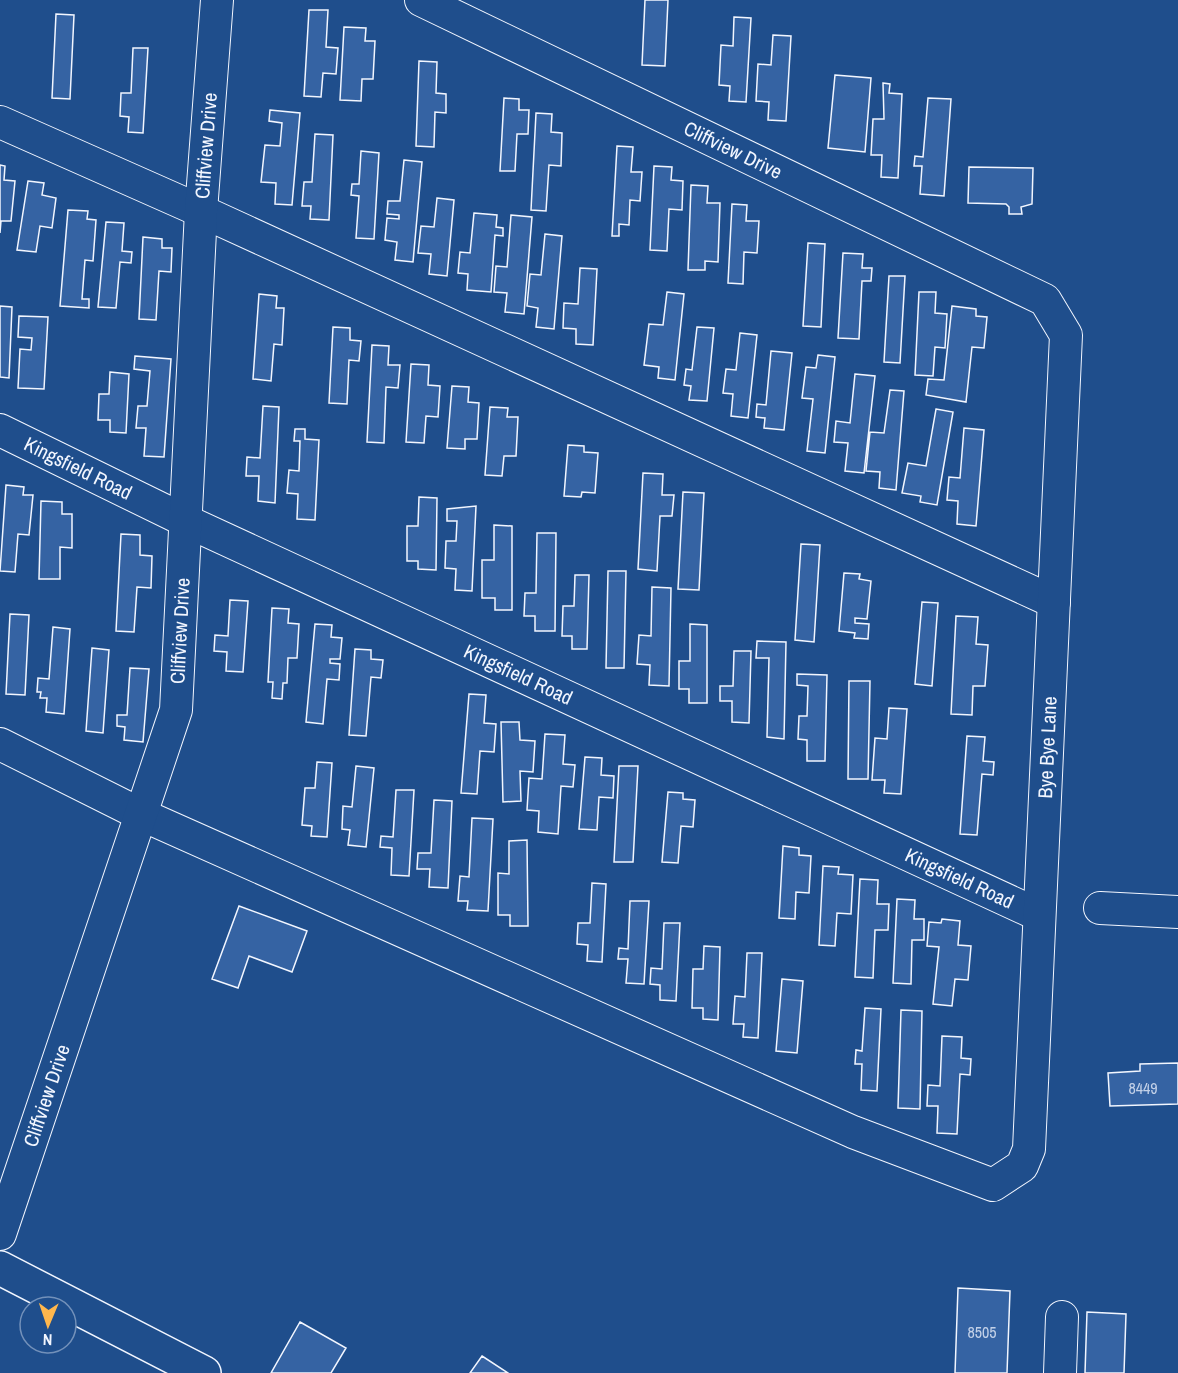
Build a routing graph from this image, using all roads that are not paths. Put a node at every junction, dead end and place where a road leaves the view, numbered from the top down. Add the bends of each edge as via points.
1 (217, 0) edge
2 (421, 0) edge
3 (0, 122) edge
4 (201, 212) junction
5 (1045, 300) joint
6 (0, 430) edge
7 (186, 521) junction
8 (1054, 602) junction
9 (0, 744) edge
10 (140, 814) junction
11 (1100, 908) dead end
12 (1178, 912) edge
13 (1039, 915) junction
14 (0, 1234) edge
15 (0, 1268) edge
16 (1062, 1317) dead end
17 (204, 1373) edge
18 (1060, 1373) edge

1 - 4 street, Cliffview Drive
2 - 5 street, Cliffview Drive
3 - 4 street
4 - 7 street, Cliffview Drive
4 - 8 street
5 - 8 street, Bye Bye Lane via 1066,335
6 - 7 street, Kingsfield Road
7 - 10 street, Cliffview Drive via 176,710
7 - 13 street, Kingsfield Road
8 - 13 street, Bye Bye Lane
9 - 10 street
10 - 13 street, Bye Bye Lane via 853,1131 993,1185 1022,1166 1029,1149
10 - 14 street, Cliffview Drive
11 - 12 street
15 - 17 main road
16 - 18 street

